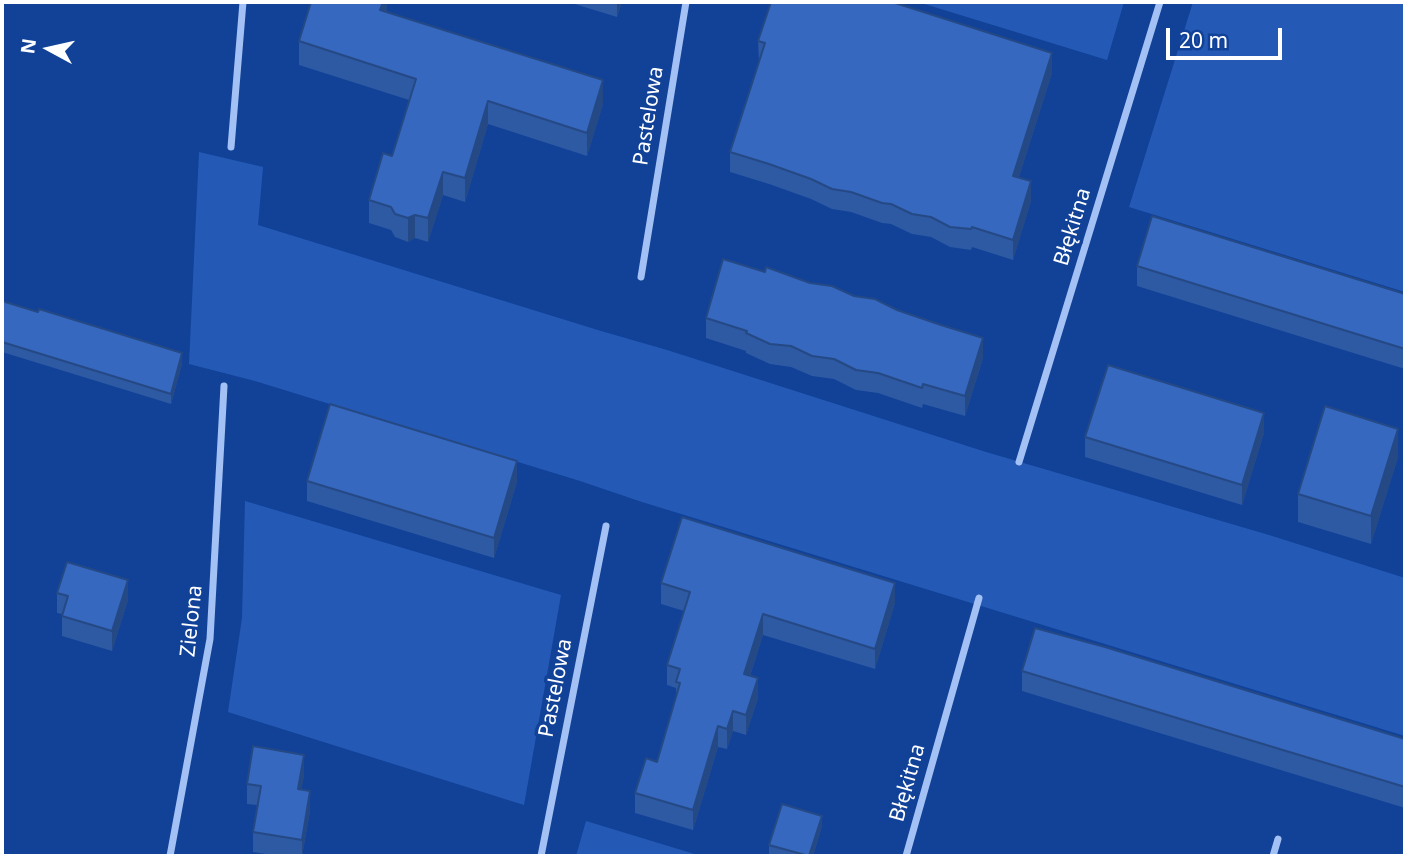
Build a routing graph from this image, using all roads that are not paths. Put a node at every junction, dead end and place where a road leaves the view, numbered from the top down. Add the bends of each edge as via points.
1 (243, 2) edge
2 (686, 2) edge
3 (1160, 2) edge
4 (230, 147) dead end
5 (641, 277) dead end
6 (224, 386) dead end
7 (1019, 462) dead end
8 (606, 526) dead end
9 (979, 598) dead end
10 (1278, 839) dead end
11 (170, 856) edge
12 (541, 856) edge
13 (906, 856) edge
14 (1273, 856) edge

1 - 4 street
2 - 5 street, Pastelowa
3 - 7 street, Błękitna
6 - 11 street, Zielona via 210,639
8 - 12 street, Pastelowa
9 - 13 street, Błękitna
10 - 14 street

